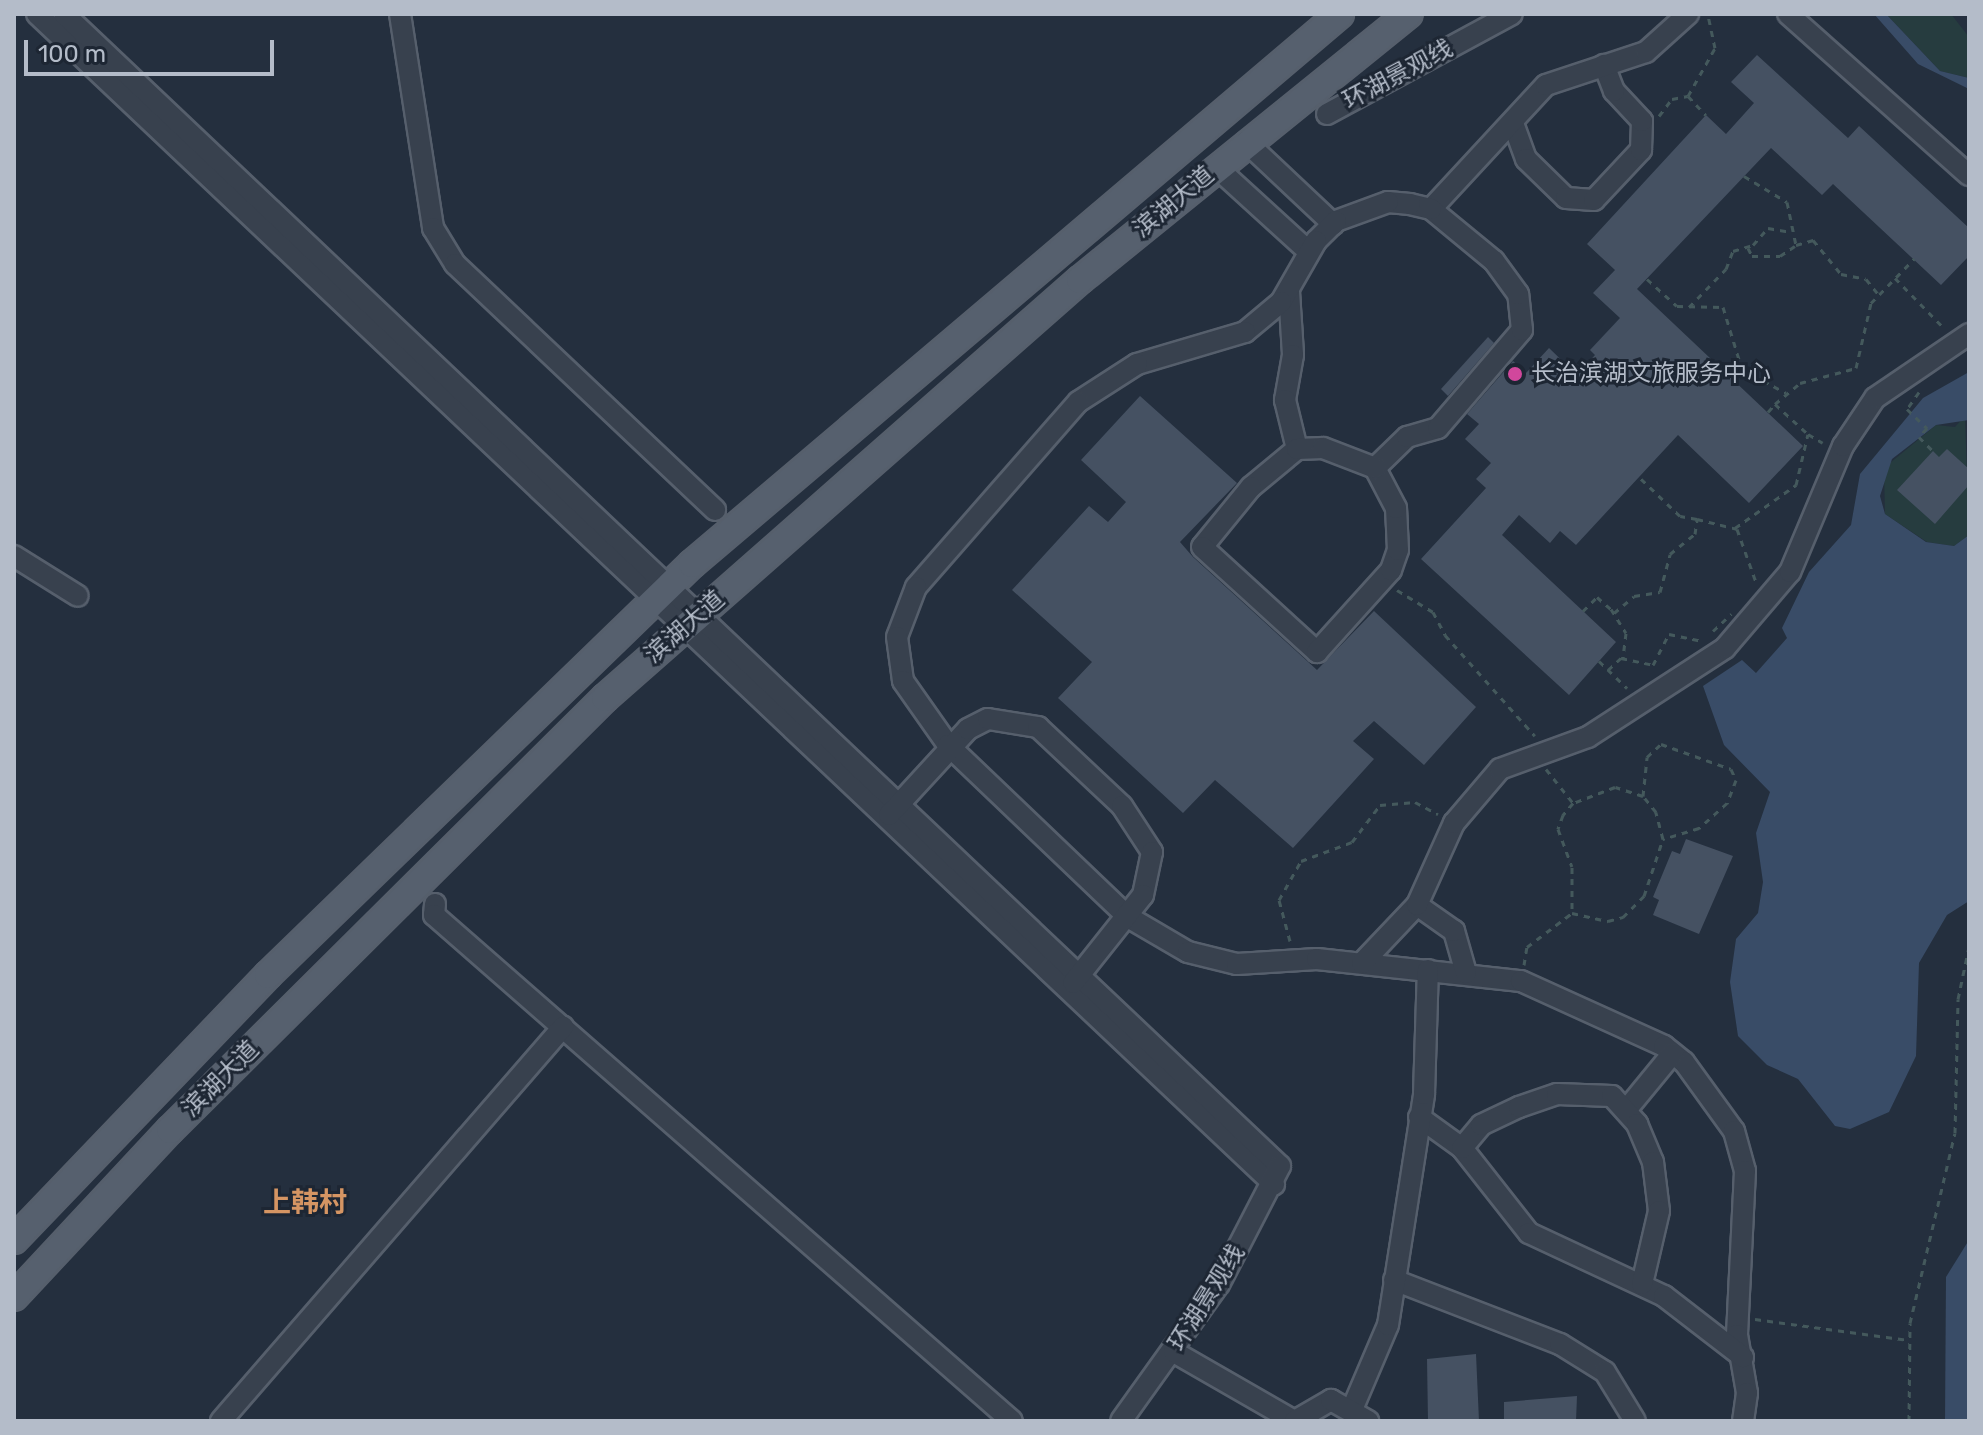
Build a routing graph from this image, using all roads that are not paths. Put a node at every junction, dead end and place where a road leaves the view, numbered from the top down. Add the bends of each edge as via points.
1 (37, 14) edge
2 (64, 14) edge
3 (400, 14) edge
4 (1340, 14) edge
5 (1409, 14) edge
6 (1512, 14) edge
7 (1688, 14) edge
8 (1788, 14) edge
9 (1604, 65) junction
10 (1327, 114) dead end
11 (1514, 126) junction
12 (1246, 142) junction
13 (1216, 167) junction
14 (1969, 175) edge
15 (1431, 209) junction
16 (1333, 224) junction
17 (1309, 252) junction
18 (1289, 291) junction
19 (1961, 339) edge
20 (1297, 449) junction
21 (1375, 468) junction
22 (715, 510) dead end
23 (14, 556) edge
24 (662, 593) junction
25 (78, 596) dead end
26 (690, 623) junction
27 (948, 745) junction
28 (892, 812) junction
29 (435, 904) dead end
30 (1417, 905) junction
31 (1128, 917) junction
32 (1362, 963) junction
33 (1428, 970) junction
34 (1466, 973) junction
35 (1073, 983) junction
36 (563, 1027) junction
37 (1673, 1053) junction
38 (1627, 1109) junction
39 (1419, 1117) junction
40 (1462, 1148) junction
41 (14, 1240) edge
42 (1394, 1280) junction
43 (1642, 1284) junction
44 (14, 1297) edge
45 (1174, 1352) junction
46 (1743, 1357) junction
47 (1361, 1414) edge
48 (221, 1421) edge
49 (1012, 1421) edge
50 (1121, 1421) edge
51 (1294, 1421) edge
52 (1635, 1421) edge
53 (1743, 1421) edge

1 - 24 street
2 - 24 street
3 - 22 street via 433,228 455,264
4 - 24 main road, 滨湖大道 via 941,346
5 - 12 main road, 滨湖大道
6 - 10 street, 环湖景观线
7 - 9 street via 1646,52
8 - 14 street
9 - 11 street via 1546,85
9 - 11 street via 1642,125 1641,150 1594,200 1566,198 1526,159
11 - 15 street
12 - 13 main road, 滨湖大道
12 - 16 street
13 - 17 street
13 - 26 main road, 滨湖大道
15 - 16 street via 1388,202
15 - 21 street via 1510,281 1522,330 1438,428 1407,437
16 - 17 street
17 - 18 street
18 - 20 street via 1293,355 1285,400
18 - 27 street via 1245,332 1137,364 1094,389 916,587 901,614 898,663 923,717
19 - 30 street via 1875,398 1840,454 1812,533 1770,598 1727,645 1588,737 1500,769 1454,823
20 - 21 street via 1323,448
20 - 21 street via 1251,487 1202,547 1317,652 1384,578 1400,530
23 - 25 street
24 - 26 street
24 - 41 main road, 滨湖大道 via 268,975
26 - 28 street
26 - 44 main road, 滨湖大道 via 394,904
27 - 28 street
27 - 31 street
27 - 31 street via 988,719 1038,727 1122,806 1152,852 1151,873
28 - 35 street
29 - 36 street via 434,915
30 - 32 street
30 - 34 street via 1454,931
31 - 32 street via 1212,960
31 - 35 street
32 - 33 street
33 - 34 street
33 - 39 street
34 - 37 street via 1521,981
35 - 45 street, 环湖景观线 via 1277,1175
36 - 48 street
36 - 49 street
37 - 38 street
37 - 46 street via 1734,1131 1745,1171 1738,1318
38 - 40 street via 1612,1096 1557,1094 1481,1125
38 - 43 street via 1653,1162 1659,1211
39 - 40 street
39 - 42 street
40 - 43 street via 1529,1233
42 - 47 street via 1384,1345
42 - 52 street via 1560,1344 1605,1372
43 - 46 street
45 - 50 street, 环湖景观线
45 - 51 street
46 - 53 street
47 - 51 street via 1317,1403

